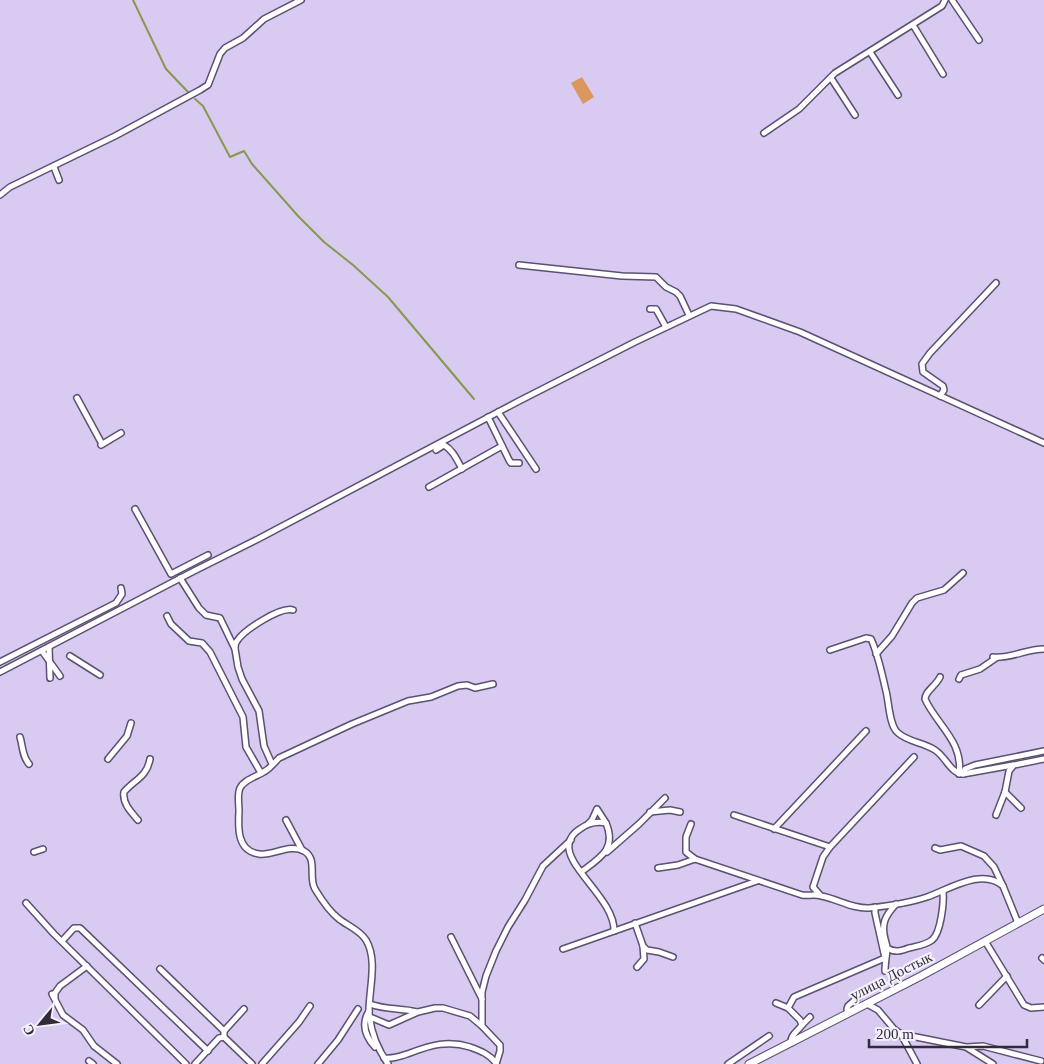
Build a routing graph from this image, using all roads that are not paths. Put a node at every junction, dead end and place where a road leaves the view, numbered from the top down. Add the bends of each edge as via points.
1 (301, 0) edge
2 (945, 0) edge
3 (952, 0) edge
4 (913, 25) junction
5 (979, 40) dead end
6 (870, 52) junction
7 (943, 74) dead end
8 (831, 78) junction
9 (898, 95) dead end
10 (855, 115) dead end
11 (764, 133) dead end
12 (54, 167) junction
13 (59, 180) dead end
14 (0, 195) edge
15 (519, 265) dead end
16 (996, 283) dead end
17 (650, 309) dead end
18 (690, 315) junction
19 (666, 327) junction
20 (940, 396) junction
21 (77, 398) dead end
22 (498, 412) junction
23 (488, 417) junction
24 (121, 433) dead end
25 (1044, 442) edge
26 (442, 444) junction
27 (502, 446) junction
28 (436, 450) dead end
29 (519, 463) dead end
30 (462, 469) junction
31 (536, 469) dead end
32 (429, 487) dead end
33 (135, 509) dead end
34 (208, 555) dead end
35 (963, 573) dead end
36 (180, 578) junction
37 (121, 588) dead end
38 (293, 610) dead end
39 (167, 616) dead end
40 (49, 647) junction
41 (235, 649) junction
42 (1044, 649) edge
43 (830, 650) dead end
44 (42, 651) junction
45 (876, 654) junction
46 (70, 656) dead end
47 (49, 661) junction
48 (0, 662) edge
49 (0, 672) edge
50 (100, 675) dead end
51 (60, 676) dead end
52 (940, 677) dead end
53 (50, 678) dead end
54 (959, 679) dead end
55 (493, 684) dead end
56 (131, 723) dead end
57 (866, 730) dead end
58 (20, 737) dead end
59 (1044, 751) edge
60 (914, 757) dead end
61 (108, 759) dead end
62 (150, 759) dead end
63 (1044, 759) edge
64 (30, 764) dead end
65 (272, 764) junction
66 (1014, 765) junction
67 (262, 773) junction
68 (961, 774) junction
69 (1005, 792) junction
70 (665, 798) dead end
71 (1021, 808) dead end
72 (650, 812) junction
73 (680, 812) dead end
74 (734, 815) dead end
75 (996, 815) dead end
76 (138, 820) dead end
77 (286, 820) dead end
78 (606, 823) junction
79 (588, 824) junction
80 (691, 824) dead end
81 (774, 829) junction
82 (570, 840) junction
83 (830, 847) junction
84 (935, 848) dead end
85 (43, 849) dead end
86 (302, 850) junction
87 (34, 852) dead end
88 (686, 852) junction
89 (606, 854) junction
90 (695, 859) junction
91 (686, 862) junction
92 (658, 868) dead end
93 (581, 872) junction
94 (757, 880) junction
95 (1003, 886) junction
96 (943, 891) junction
97 (820, 895) junction
98 (26, 903) dead end
99 (897, 904) junction
100 (876, 907) junction
101 (1044, 909) edge
102 (635, 923) junction
103 (1018, 923) junction
104 (614, 931) junction
105 (451, 937) dead end
106 (62, 941) junction
107 (985, 941) junction
108 (643, 946) junction
109 (887, 948) junction
110 (563, 949) dead end
111 (647, 950) junction
112 (673, 957) dead end
113 (885, 958) junction
114 (644, 959) junction
115 (86, 966) junction
116 (637, 967) dead end
117 (160, 969) dead end
118 (885, 971) dead end
119 (1007, 976) junction
120 (866, 990) dead end
121 (482, 999) junction
122 (776, 1003) dead end
123 (867, 1004) junction
124 (979, 1005) dead end
125 (310, 1006) dead end
126 (370, 1007) junction
127 (788, 1008) junction
128 (1044, 1008) edge
129 (244, 1009) dead end
130 (358, 1009) dead end
131 (418, 1012) junction
132 (848, 1013) junction
133 (370, 1017) junction
134 (810, 1017) dead end
135 (802, 1025) junction
136 (482, 1026) junction
137 (224, 1034) junction
138 (901, 1034) junction
139 (769, 1036) dead end
140 (791, 1043) junction
141 (966, 1048) junction
142 (208, 1051) junction
143 (383, 1056) junction
144 (1041, 1062) dead end
145 (494, 1063) edge
146 (117, 1064) edge
147 (186, 1064) edge
148 (195, 1064) edge
149 (252, 1064) edge
150 (262, 1064) edge
151 (318, 1064) edge
152 (388, 1064) edge
153 (728, 1064) edge
154 (750, 1064) edge
155 (917, 1064) edge
156 (993, 1064) edge

1 - 12 street via 264,20 225,48 208,85
2 - 4 street via 942,6
3 - 5 street
4 - 6 street
4 - 7 street
6 - 8 street
6 - 9 street
8 - 10 street
8 - 11 street
12 - 13 street
12 - 14 street
15 - 18 street via 656,277 680,296
16 - 20 street via 922,364 923,372 943,386
17 - 19 street via 656,309
18 - 19 street
18 - 20 street via 711,306 736,309 808,335
19 - 22 street
20 - 25 street
21 - 24 street via 102,444
22 - 23 street
22 - 31 street
23 - 26 street
23 - 27 street
26 - 28 street
26 - 30 street via 453,453
26 - 36 street
27 - 29 street via 511,463
27 - 30 street
30 - 32 street
33 - 34 street via 171,574
35 - 45 street via 944,590 916,598 892,636
36 - 40 street
36 - 41 street via 206,615 220,618
37 - 48 street via 122,594 116,602
38 - 41 street via 281,610 260,622 243,634
39 - 67 street via 189,641 202,643 210,652 243,717 246,747
40 - 44 street
40 - 47 street
41 - 65 street via 242,679 258,711 264,746
42 - 54 street via 995,658
43 - 45 street via 869,638
44 - 47 street
44 - 49 street
45 - 68 street via 895,730 936,750 954,771
46 - 50 street
47 - 51 street
47 - 53 street
52 - 68 street via 926,693 925,699 954,745
55 - 65 street via 475,688 458,686 408,702 352,724 278,758
56 - 61 street via 127,736
57 - 81 street
58 - 64 street via 25,760
59 - 68 street via 975,765
60 - 83 street
62 - 76 street via 141,778 124,792 123,798
63 - 66 street
65 - 67 street
66 - 68 street
66 - 69 street via 1009,771
67 - 86 street via 240,788 238,822 242,844 259,854
69 - 71 street
69 - 75 street
70 - 72 street
72 - 73 street
72 - 89 street
74 - 81 street
77 - 86 street
78 - 79 street
78 - 79 street via 597,809
78 - 89 street via 609,840
79 - 82 street
80 - 88 street via 686,837
81 - 83 street
82 - 93 street via 570,853
82 - 121 street via 543,866 508,927 486,976
83 - 97 street via 823,856 814,887
84 - 95 street via 961,846 984,856 994,867
85 - 87 street
86 - 126 street via 310,856 315,889 332,912 366,940 372,962
88 - 90 street
88 - 91 street
89 - 93 street
90 - 91 street
90 - 94 street
91 - 92 street
93 - 104 street via 607,906
94 - 97 street via 805,896
94 - 102 street
95 - 96 street via 979,879
95 - 103 street
96 - 99 street
96 - 109 street via 943,908 933,939 898,951
97 - 100 street via 861,908
98 - 106 street
99 - 100 street
99 - 109 street via 883,923
100 - 113 street
101 - 103 main road, улица Достык
102 - 104 street
102 - 108 street
103 - 107 main road, улица Достык
104 - 110 street
105 - 121 street
106 - 115 street
106 - 142 street via 74,928 80,928
107 - 119 street
107 - 123 main road, улица Достык
108 - 111 street
108 - 114 street
109 - 113 street
111 - 112 street
111 - 114 street
113 - 118 street
113 - 127 street via 800,993
114 - 116 street
115 - 146 street via 60,986 54,996 63,1014
115 - 147 street
117 - 137 street
119 - 124 street
119 - 128 street via 1024,1005
120 - 132 street via 848,1006
121 - 136 street
122 - 127 street
123 - 132 main road, улица Достык
123 - 138 street via 878,1010
125 - 150 street
126 - 131 street
126 - 133 street
126 - 143 street via 363,1024 373,1045
127 - 135 street
129 - 137 street
130 - 151 street
131 - 133 street via 389,1025
131 - 136 street via 443,1008 470,1016
132 - 140 main road, улица Достык
133 - 143 street via 373,1035
134 - 135 street
135 - 140 street via 790,1038
136 - 145 street via 500,1045
137 - 142 street
137 - 149 street
138 - 141 street
138 - 155 street
139 - 153 street
140 - 154 main road, улица Достык
141 - 144 street via 983,1046
141 - 156 street
142 - 148 street
143 - 145 street via 398,1058 449,1042 487,1053
143 - 152 street

